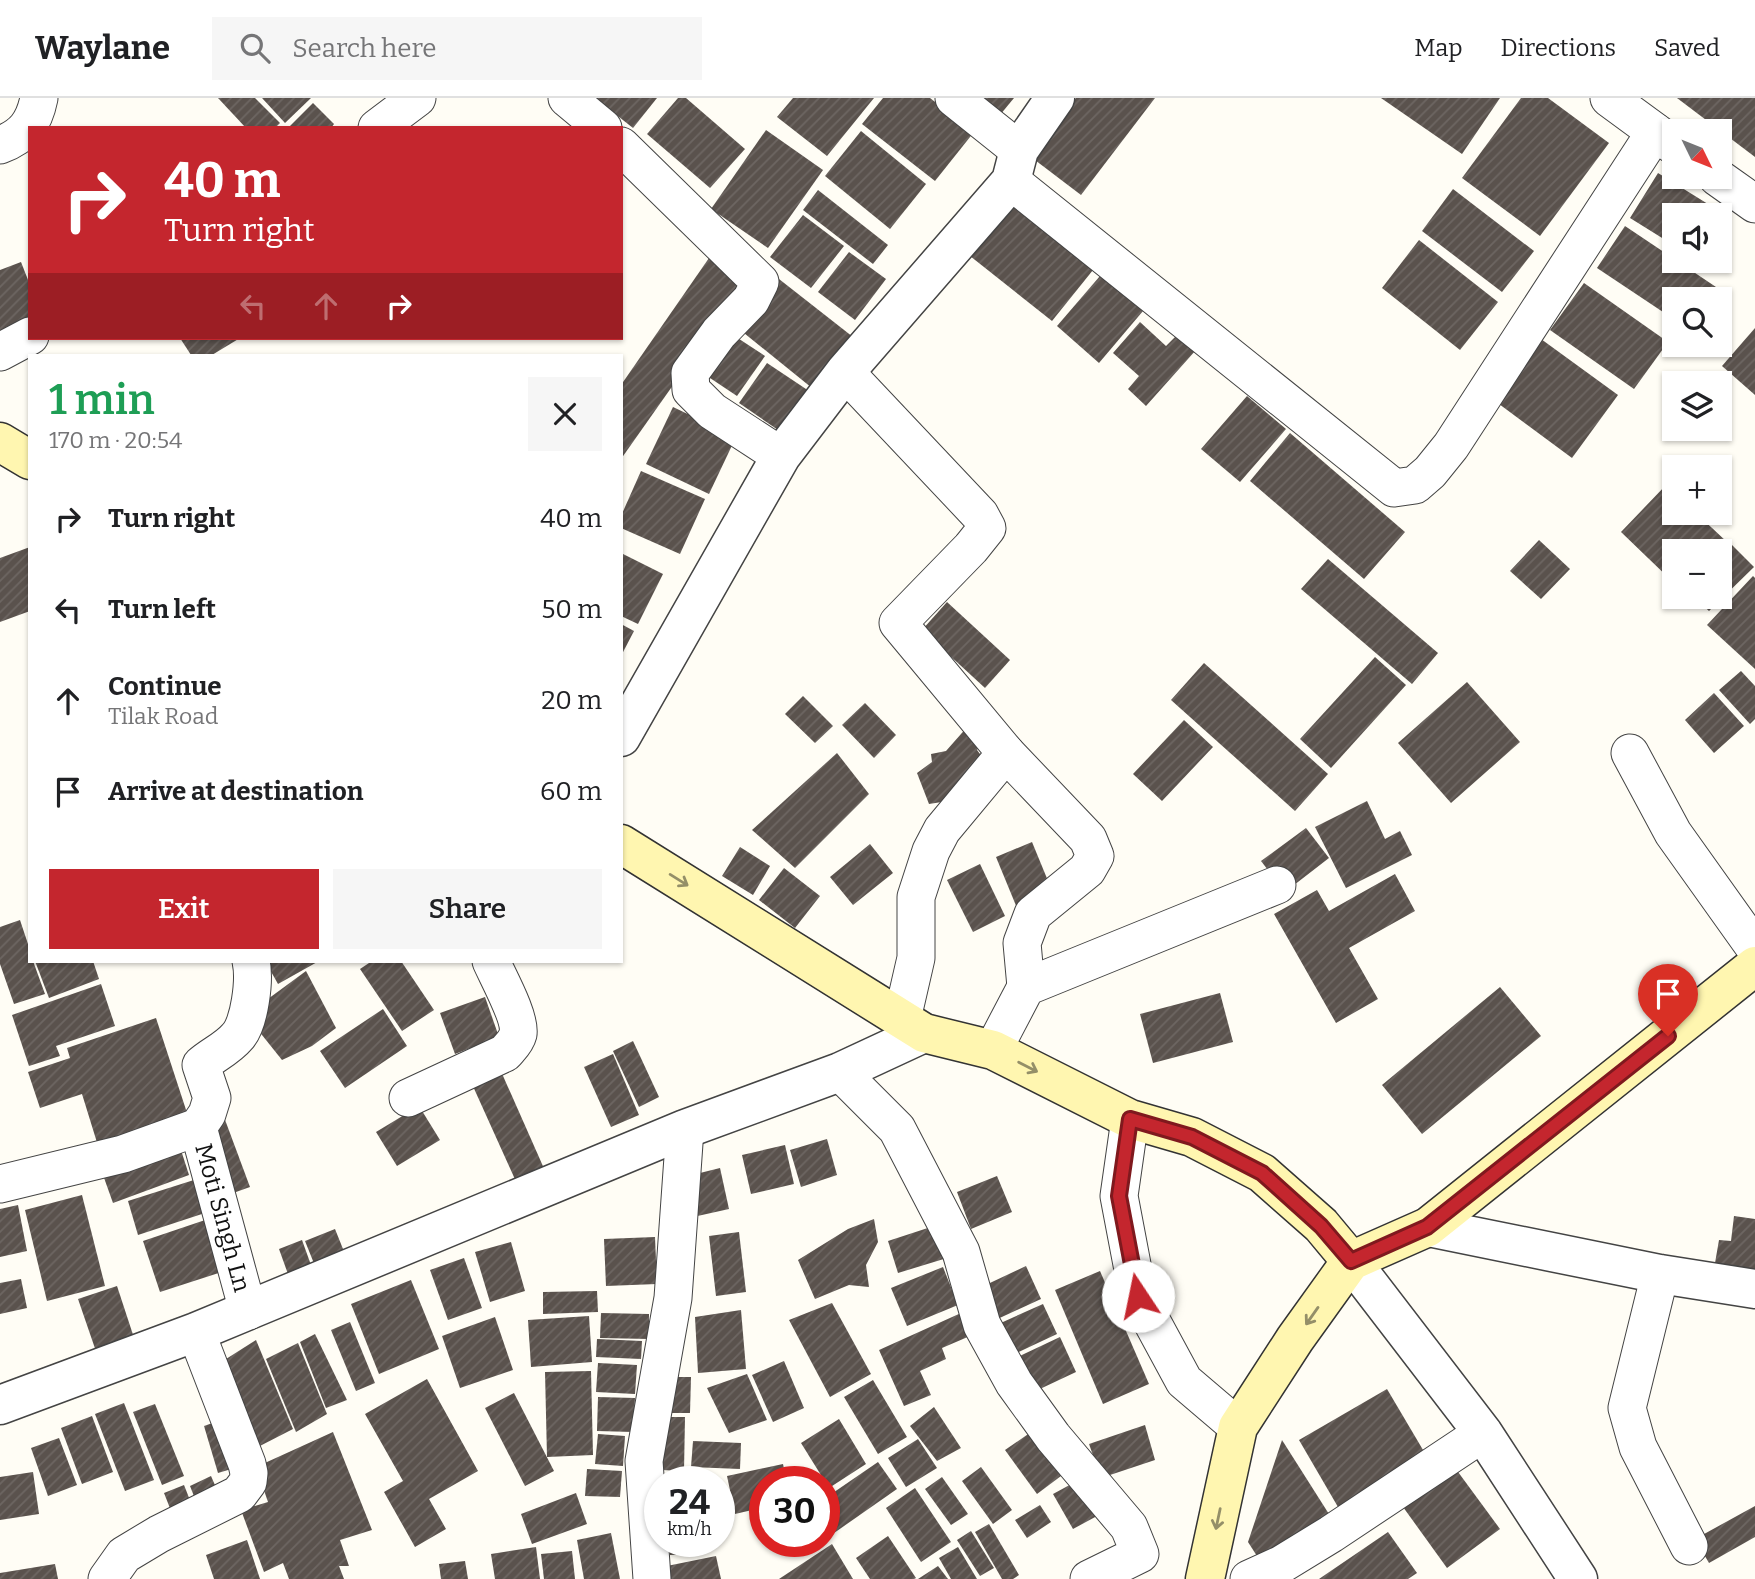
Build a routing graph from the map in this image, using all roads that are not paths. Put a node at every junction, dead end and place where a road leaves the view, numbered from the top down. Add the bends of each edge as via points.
1 (39, 98) edge
2 (417, 98) edge
3 (567, 98) edge
4 (954, 98) edge
5 (1055, 98) edge
6 (1609, 98) edge
7 (29, 126) edge
8 (380, 126) edge
9 (601, 126) edge
10 (28, 127) edge
11 (1662, 137) edge
12 (1662, 143) edge
13 (0, 145) edge
14 (623, 148) edge
15 (1015, 166) junction
16 (1732, 188) edge
17 (1755, 204) edge
18 (28, 337) edge
19 (0, 352) edge
20 (845, 373) junction
21 (0, 442) edge
22 (781, 456) junction
23 (28, 459) edge
24 (623, 733) edge
25 (1006, 753) junction
26 (1630, 753) dead end
27 (623, 845) edge
28 (1277, 885) dead end
29 (1755, 948) edge
30 (251, 963) edge
31 (492, 963) edge
32 (1755, 966) edge
33 (1026, 987) junction
34 (913, 1026) junction
35 (993, 1050) junction
36 (840, 1072) junction
37 (408, 1098) dead end
38 (1130, 1119) junction
39 (198, 1127) junction
40 (685, 1129) junction
41 (0, 1184) edge
42 (1427, 1227) junction
43 (1351, 1261) junction
44 (1660, 1274) junction
45 (1755, 1289) edge
46 (248, 1311) junction
47 (196, 1332) junction
48 (0, 1405) edge
49 (1238, 1427) junction
50 (1483, 1433) junction
51 (1689, 1546) dead end
52 (107, 1579) edge
53 (652, 1579) edge
54 (1088, 1579) edge
55 (1205, 1579) edge
56 (1249, 1579) edge
57 (1578, 1579) edge

1 - 7 street
2 - 8 street
3 - 9 street
4 - 15 street
5 - 15 street
6 - 11 street
10 - 13 street
12 - 15 street via 1451,446 1415,485 1394,488
14 - 22 street via 760,282 751,300 690,373 691,390 712,411
15 - 20 street
16 - 17 street
18 - 19 street
20 - 22 street
20 - 25 street via 980,515 987,528 898,623
21 - 23 main road
22 - 24 street
25 - 33 street via 1088,839 1095,856 1087,870 1033,914 1022,943
25 - 34 street via 942,830 931,851 916,897
26 - 29 street via 1673,833
27 -> 34 main road
28 - 33 street
30 - 39 street via 254,987 240,1035 201,1065 212,1098
31 - 37 street via 513,1013 518,1033 513,1044
32 - 42 main road
33 - 35 street
34 - 35 main road
34 - 36 street
35 -> 38 main road
36 - 40 street
36 - 54 street via 897,1129 961,1252 982,1325 1014,1383 1129,1527 1140,1554
38 - 43 main road via 1192,1137 1262,1173 1321,1226
38 - 49 street via 1119,1196 1138,1296 1184,1381
39 - 41 street via 123,1154
39 - 46 street, Moti Singh Ln
40 - 46 street
40 - 53 street via 673,1298 644,1461
42 - 43 main road
42 - 44 street
43 -> 49 main road
43 - 50 street
44 - 45 street
44 - 51 street via 1626,1408 1638,1447
46 - 47 street
47 - 48 street
47 - 52 street via 247,1464 248,1482 239,1494 124,1555
49 -> 55 main road
50 - 56 street via 1331,1534
50 - 57 street

